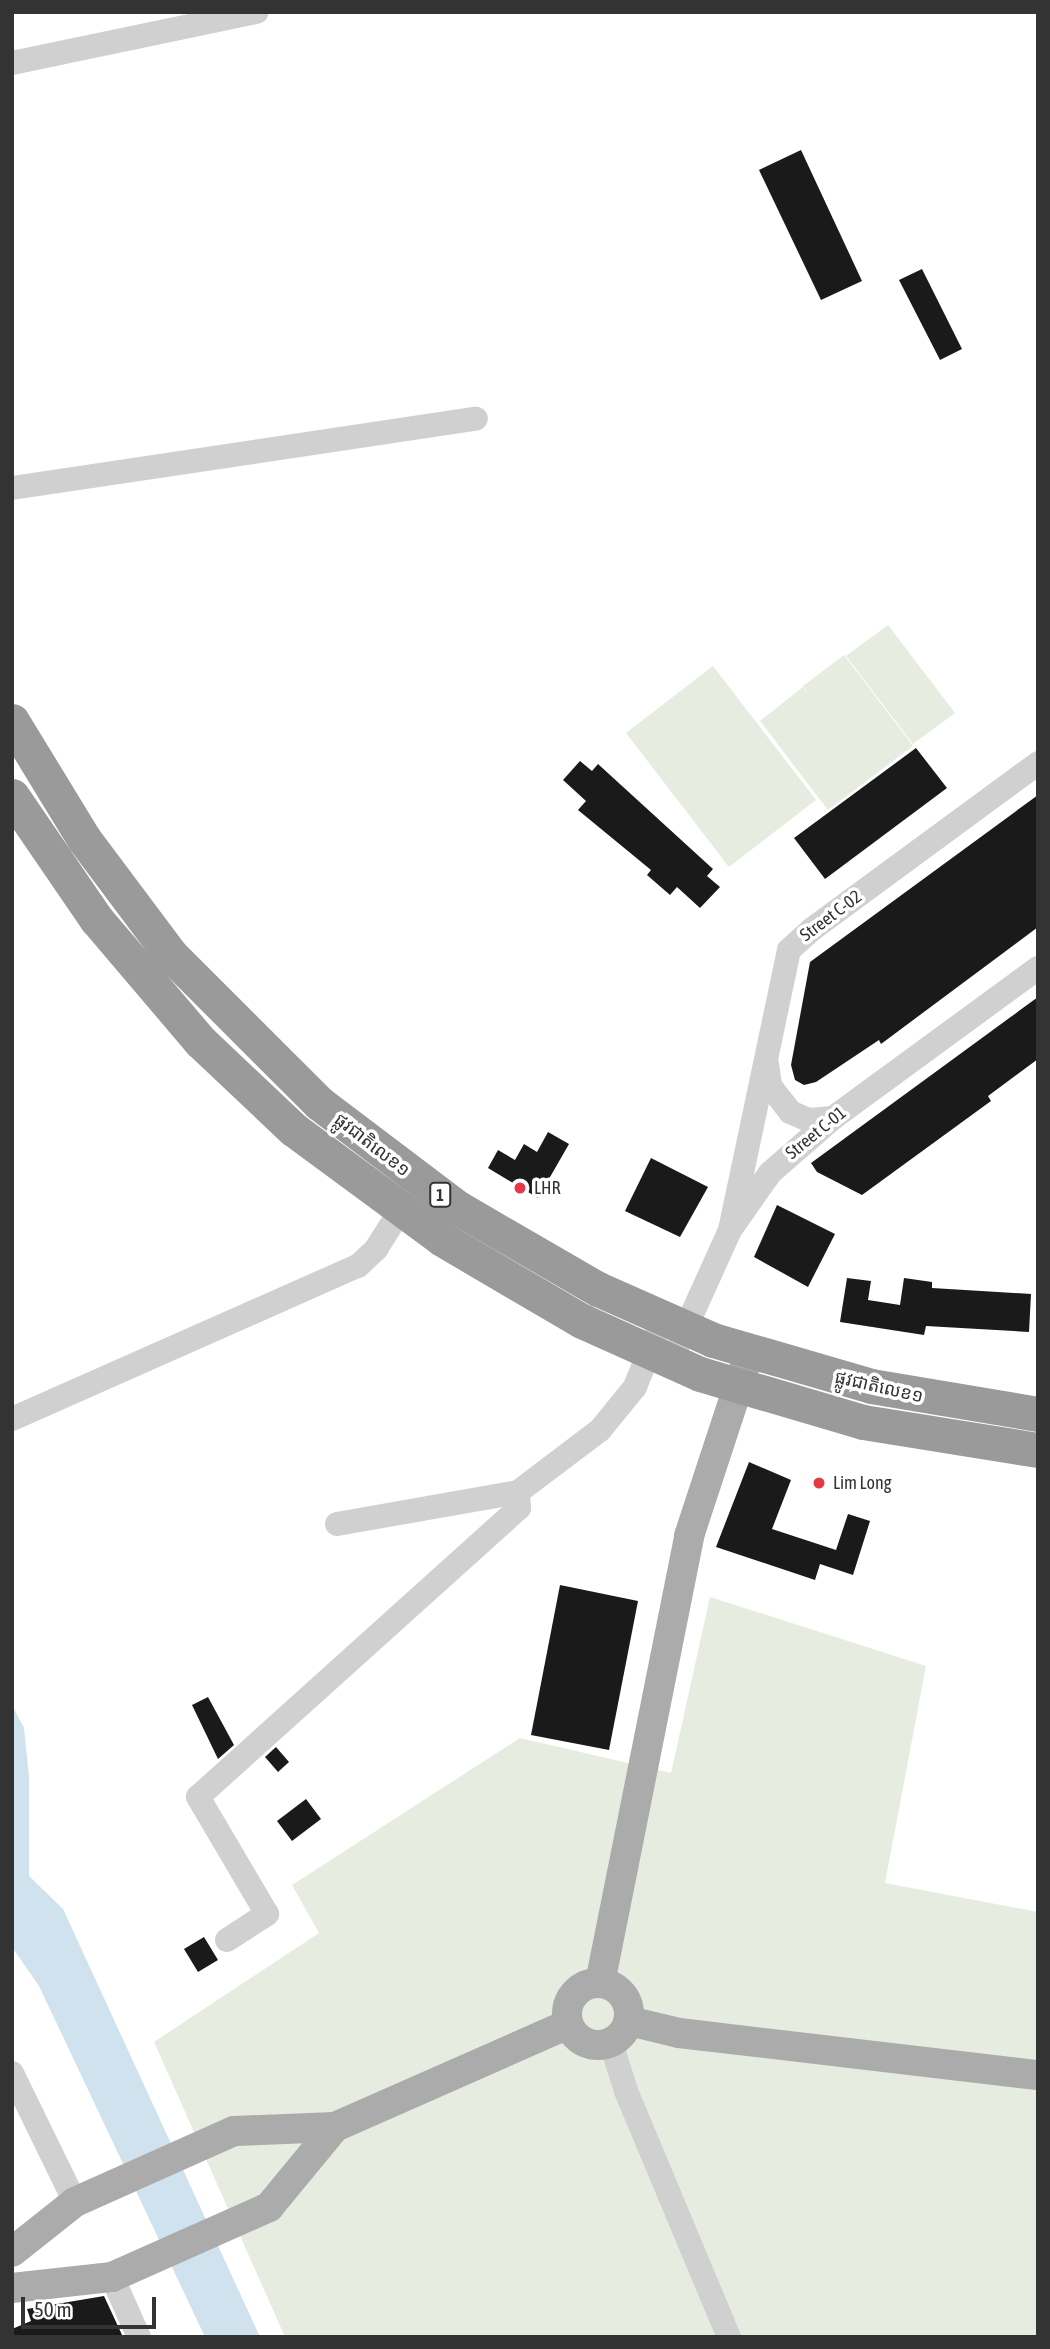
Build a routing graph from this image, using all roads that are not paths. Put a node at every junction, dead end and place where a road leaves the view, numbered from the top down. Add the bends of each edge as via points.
1 (257, 12) edge
2 (12, 63) edge
3 (476, 419) dead end
4 (12, 488) edge
5 (12, 721) edge
6 (1038, 763) edge
7 (12, 796) edge
8 (1038, 968) edge
9 (765, 1054) junction
10 (833, 1118) junction
11 (400, 1211) junction
12 (730, 1230) junction
13 (673, 1324) junction
14 (749, 1353) junction
15 (660, 1358) junction
16 (739, 1388) junction
17 (1038, 1414) edge
18 (12, 1419) edge
19 (1038, 1450) edge
20 (518, 1492) junction
21 (337, 1524) dead end
22 (227, 1940) dead end
23 (600, 1983) junction
24 (568, 2024) junction
25 (620, 2032) junction
26 (12, 2073) edge
27 (1038, 2076) edge
28 (335, 2127) junction
29 (84, 2197) junction
30 (12, 2252) edge
31 (119, 2274) junction
32 (12, 2288) edge
33 (139, 2337) edge
34 (729, 2337) edge

1 - 2 street
3 - 4 street
5 - 13 highway, ផ្លូវជាតិលេខ១ / 1 via 57,798 127,899 170,954 275,1063 370,1145 458,1208 598,1289
6 - 9 street, Street C-02 via 799,939 789,950
7 - 11 highway, ផ្លូវជាតិលេខ១ / 1 via 97,920 177,1016 293,1129
8 - 10 street, Street C-01
9 - 10 street via 778,1102 809,1120
9 - 12 street, Street C-02
10 - 12 street, Street C-01 via 770,1173
11 - 15 highway, ផ្លូវជាតិលេខ១ / 1 via 511,1282
11 - 18 street via 376,1250 358,1266
12 - 13 street, Street C-01
13 - 14 highway, ផ្លូវជាតិលេខ១ / 1
13 - 15 street, Street C-01
14 - 16 main road
14 - 17 highway, ផ្លូវជាតិលេខ១ / 1 via 883,1389
15 - 16 highway, ផ្លូវជាតិលេខ១ / 1
15 - 20 street, Street C-01 via 600,1430
16 - 19 highway, ផ្លូវជាតិលេខ១ / 1 via 863,1422
16 - 23 main road via 689,1536
20 - 21 street
20 - 22 street via 519,1508 198,1797 267,1913
23 - 24 main road via 574,1994 567,2011
23 - 25 main road via 621,1993
24 - 25 main road via 580,2040 591,2045
24 - 28 main road
25 - 27 main road via 679,2033
25 - 34 street via 626,2091
26 - 29 street
28 - 29 main road via 234,2131
28 - 31 main road via 269,2207
29 - 30 main road
31 - 32 main road
31 - 33 street

